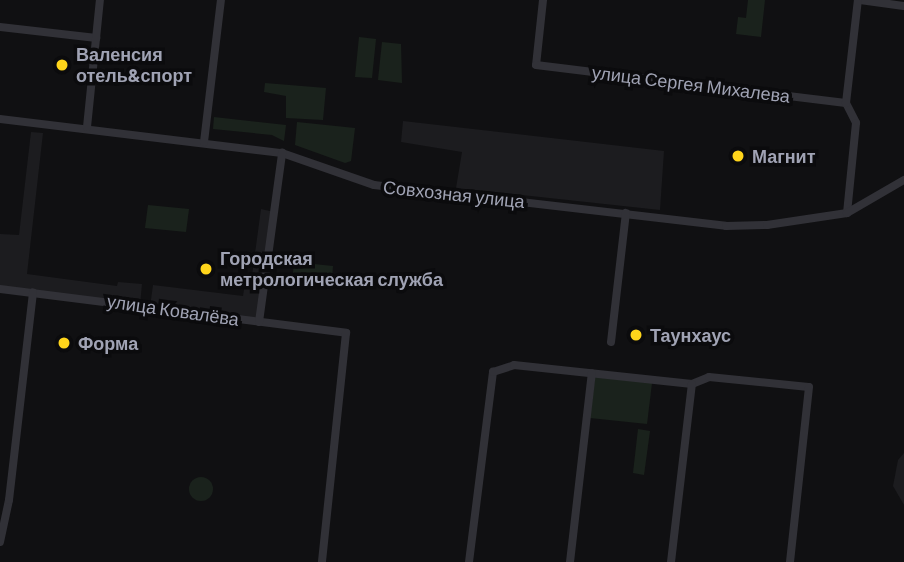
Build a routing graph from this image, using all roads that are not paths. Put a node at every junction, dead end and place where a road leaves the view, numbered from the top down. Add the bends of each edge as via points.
1 (100, 0) edge
2 (221, 0) edge
3 (543, 0) edge
4 (859, 0) edge
5 (904, 6) edge
6 (0, 27) edge
7 (96, 38) junction
8 (846, 103) junction
9 (0, 119) edge
10 (87, 127) junction
11 (204, 142) junction
12 (282, 153) junction
13 (904, 180) edge
14 (626, 213) junction
15 (847, 213) junction
16 (0, 289) edge
17 (33, 292) junction
18 (259, 321) junction
19 (611, 342) dead end
20 (592, 373) junction
21 (692, 384) junction
22 (1, 529) edge
23 (0, 542) edge
24 (322, 562) edge
25 (469, 562) edge
26 (570, 562) edge
27 (671, 562) edge
28 (790, 562) edge

1 - 7 street
2 - 11 street
3 - 8 street, улица Сергея Михалева via 536,65
4 - 5 street
4 - 8 street
6 - 7 street
7 - 10 street
8 - 15 street via 856,123
9 - 10 street, Совхозная улица
10 - 11 street, Совхозная улица
11 - 12 street, Совхозная улица
12 - 14 street, Совхозная улица via 374,185
12 - 18 street
13 - 15 street, Совхозная улица
14 - 15 street, Совхозная улица via 743,227
14 - 19 street
16 - 17 street, улица Ковалёва
17 - 18 street, улица Ковалёва
17 - 22 street
18 - 24 street, улица Ковалёва via 346,333
20 - 21 street
20 - 25 street via 513,365 493,372
20 - 26 street
21 - 27 street
21 - 28 street via 709,377 809,387
22 - 23 street

